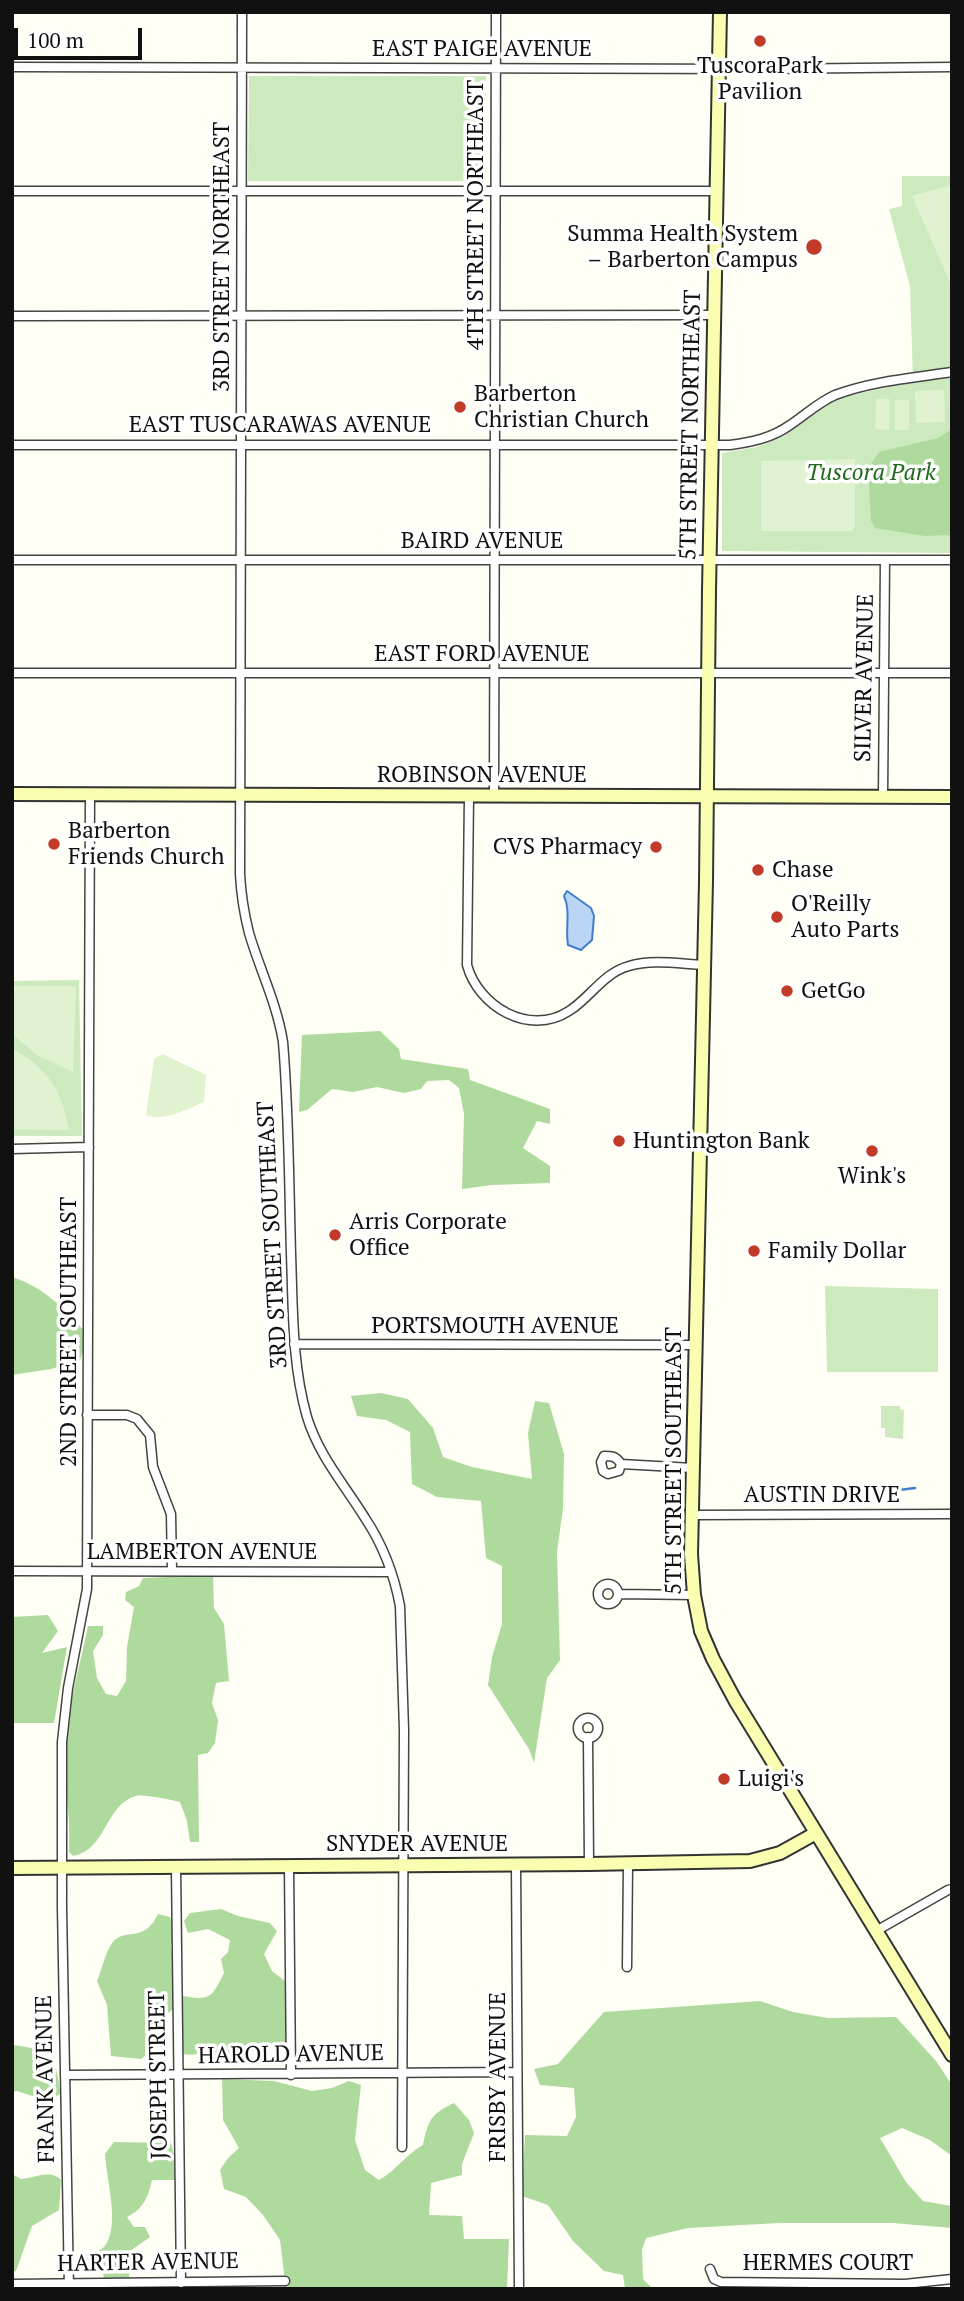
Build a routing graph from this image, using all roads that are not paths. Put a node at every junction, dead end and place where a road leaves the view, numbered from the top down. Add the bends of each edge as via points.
1 (242, 12) edge
2 (496, 12) edge
3 (720, 12) edge
4 (12, 67) edge
5 (952, 67) edge
6 (241, 68) junction
7 (720, 68) junction
8 (496, 69) junction
9 (12, 191) edge
10 (241, 191) junction
11 (496, 191) junction
12 (716, 191) junction
13 (714, 315) junction
14 (12, 316) edge
15 (242, 316) junction
16 (496, 316) junction
17 (952, 372) edge
18 (12, 445) edge
19 (241, 445) junction
20 (495, 445) junction
21 (711, 445) junction
22 (241, 560) junction
23 (495, 560) junction
24 (710, 560) junction
25 (885, 560) junction
26 (952, 560) edge
27 (12, 561) edge
28 (12, 673) edge
29 (241, 673) junction
30 (496, 673) junction
31 (708, 673) junction
32 (952, 673) edge
33 (884, 674) junction
34 (12, 794) edge
35 (90, 794) junction
36 (241, 795) junction
37 (468, 796) junction
38 (494, 796) junction
39 (706, 796) junction
40 (952, 796) edge
41 (883, 797) junction
42 (704, 965) junction
43 (89, 1147) junction
44 (12, 1149) edge
45 (294, 1344) junction
46 (695, 1345) junction
47 (88, 1415) junction
48 (621, 1464) dead end
49 (693, 1468) junction
50 (952, 1514) edge
51 (692, 1515) junction
52 (12, 1571) edge
53 (87, 1571) junction
54 (172, 1572) junction
55 (391, 1572) junction
56 (619, 1594) dead end
57 (694, 1595) junction
58 (588, 1737) dead end
59 (816, 1833) junction
60 (589, 1864) junction
61 (628, 1864) junction
62 (516, 1865) junction
63 (289, 1866) junction
64 (402, 1866) junction
65 (176, 1867) junction
66 (12, 1868) edge
67 (62, 1868) junction
68 (952, 1889) edge
69 (876, 1931) junction
70 (627, 1967) dead end
71 (952, 2056) edge
72 (517, 2072) junction
73 (403, 2073) junction
74 (65, 2075) junction
75 (179, 2075) junction
76 (291, 2075) junction
77 (402, 2147) dead end
78 (710, 2269) dead end
79 (952, 2279) edge
80 (285, 2281) dead end
81 (181, 2283) junction
82 (12, 2284) edge
83 (69, 2286) edge
84 (519, 2289) edge

1 - 6 street, 3RD STREET NORTHEAST
2 - 8 street, 4TH STREET NORTHEAST
3 - 7 main road, 5TH STREET NORTHEAST
4 - 6 street, EAST PAIGE AVENUE
5 - 7 street, EAST PAIGE AVENUE
6 - 8 street, EAST PAIGE AVENUE
6 - 10 street, 3RD STREET NORTHEAST
7 - 8 street, EAST PAIGE AVENUE
7 - 12 main road, 5TH STREET NORTHEAST
8 - 11 street, 4TH STREET NORTHEAST
9 - 10 street
10 - 11 street
10 - 15 street, 3RD STREET NORTHEAST
11 - 12 street
11 - 16 street, 4TH STREET NORTHEAST
12 - 13 main road, 5TH STREET NORTHEAST
13 - 16 street
13 - 21 main road, 5TH STREET NORTHEAST
14 - 15 street
15 - 16 street
15 - 19 street, 3RD STREET NORTHEAST
16 - 20 street, 4TH STREET NORTHEAST
17 - 21 street, EAST TUSCARAWAS AVENUE via 858,387 825,400 769,437
18 - 19 street, EAST TUSCARAWAS AVENUE
19 - 20 street, EAST TUSCARAWAS AVENUE
19 - 22 street, 3RD STREET NORTHEAST
20 - 21 street, EAST TUSCARAWAS AVENUE
20 - 23 street, 4TH STREET NORTHEAST
21 - 24 main road, 5TH STREET NORTHEAST
22 - 23 street, BAIRD AVENUE
22 - 27 street, BAIRD AVENUE
22 - 29 street, 3RD STREET NORTHEAST
23 - 24 street, BAIRD AVENUE
23 - 30 street, 4TH STREET NORTHEAST
24 - 25 street, BAIRD AVENUE
24 - 31 main road, 5TH STREET NORTHEAST
25 - 26 street, BAIRD AVENUE
25 - 33 street, SILVER AVENUE
28 - 29 street, EAST FORD AVENUE
29 - 30 street, EAST FORD AVENUE
29 - 36 street, 3RD STREET NORTHEAST
30 - 31 street, EAST FORD AVENUE
30 - 38 street, 4TH STREET NORTHEAST
31 - 33 street, EAST FORD AVENUE
31 - 39 main road, 5TH STREET NORTHEAST
32 - 33 street, EAST FORD AVENUE
33 - 41 street, SILVER AVENUE
34 - 35 main road, ROBINSON AVENUE
35 - 36 main road, ROBINSON AVENUE
35 - 43 street, 2ND STREET SOUTHEAST
36 - 37 main road, ROBINSON AVENUE
36 - 45 street, 3RD STREET SOUTHEAST via 243,909 276,1006 283,1042
37 - 38 main road, ROBINSON AVENUE
37 - 42 street via 467,965 471,979 490,1003 517,1017 543,1020 569,1012 606,978 629,965
38 - 39 main road, ROBINSON AVENUE
39 - 41 main road, ROBINSON AVENUE
39 - 42 main road, 5TH STREET SOUTHEAST
40 - 41 main road, ROBINSON AVENUE
42 - 46 main road, 5TH STREET SOUTHEAST
43 - 44 street
43 - 47 street, 2ND STREET SOUTHEAST
45 - 46 street, PORTSMOUTH AVENUE
45 - 55 street, 3RD STREET SOUTHEAST via 313,1436 372,1529
46 - 49 main road, 5TH STREET SOUTHEAST
47 - 53 street, 2ND STREET SOUTHEAST
47 - 54 street via 127,1415 137,1419 150,1435 153,1467 171,1514
48 - 49 street
49 - 51 main road, 5TH STREET SOUTHEAST
50 - 51 street, AUSTIN DRIVE
51 - 57 main road, 5TH STREET SOUTHEAST
52 - 53 street, LAMBERTON AVENUE
53 - 54 street, LAMBERTON AVENUE
53 - 67 street, 2ND STREET SOUTHEAST via 63,1726
54 - 55 street, LAMBERTON AVENUE
55 - 64 street, 3RD STREET SOUTHEAST via 403,1637
56 - 57 street
57 - 59 main road, 5TH STREET SOUTHEAST via 701,1631 713,1659
58 - 60 street
59 - 61 main road, SNYDER AVENUE via 780,1853 750,1861
59 - 69 main road, 5TH STREET SOUTHEAST
60 - 61 main road, SNYDER AVENUE
60 - 62 main road, SNYDER AVENUE
61 - 70 street
62 - 64 main road, SNYDER AVENUE
62 - 72 street, FRISBY AVENUE
63 - 64 main road, SNYDER AVENUE
63 - 65 main road, SNYDER AVENUE
63 - 76 street
64 - 73 street, 3RD STREET SOUTHEAST
65 - 67 main road, SNYDER AVENUE
65 - 75 street, JOSEPH STREET
66 - 67 main road, SNYDER AVENUE
67 - 74 street, FRANK AVENUE
68 - 69 street
69 - 71 main road, 5TH STREET SOUTHEAST
72 - 73 street, HAROLD AVENUE
72 - 84 street, FRISBY AVENUE
73 - 76 street, HAROLD AVENUE
73 - 77 street, 3RD STREET SOUTHEAST
74 - 75 street, HAROLD AVENUE
74 - 83 street, FRANK AVENUE
75 - 76 street, HAROLD AVENUE
75 - 81 street, JOSEPH STREET
78 - 79 street, HERMES COURT via 721,2282 905,2284
80 - 81 street, HARTER AVENUE
81 - 83 street, HARTER AVENUE
82 - 83 street, HARTER AVENUE

